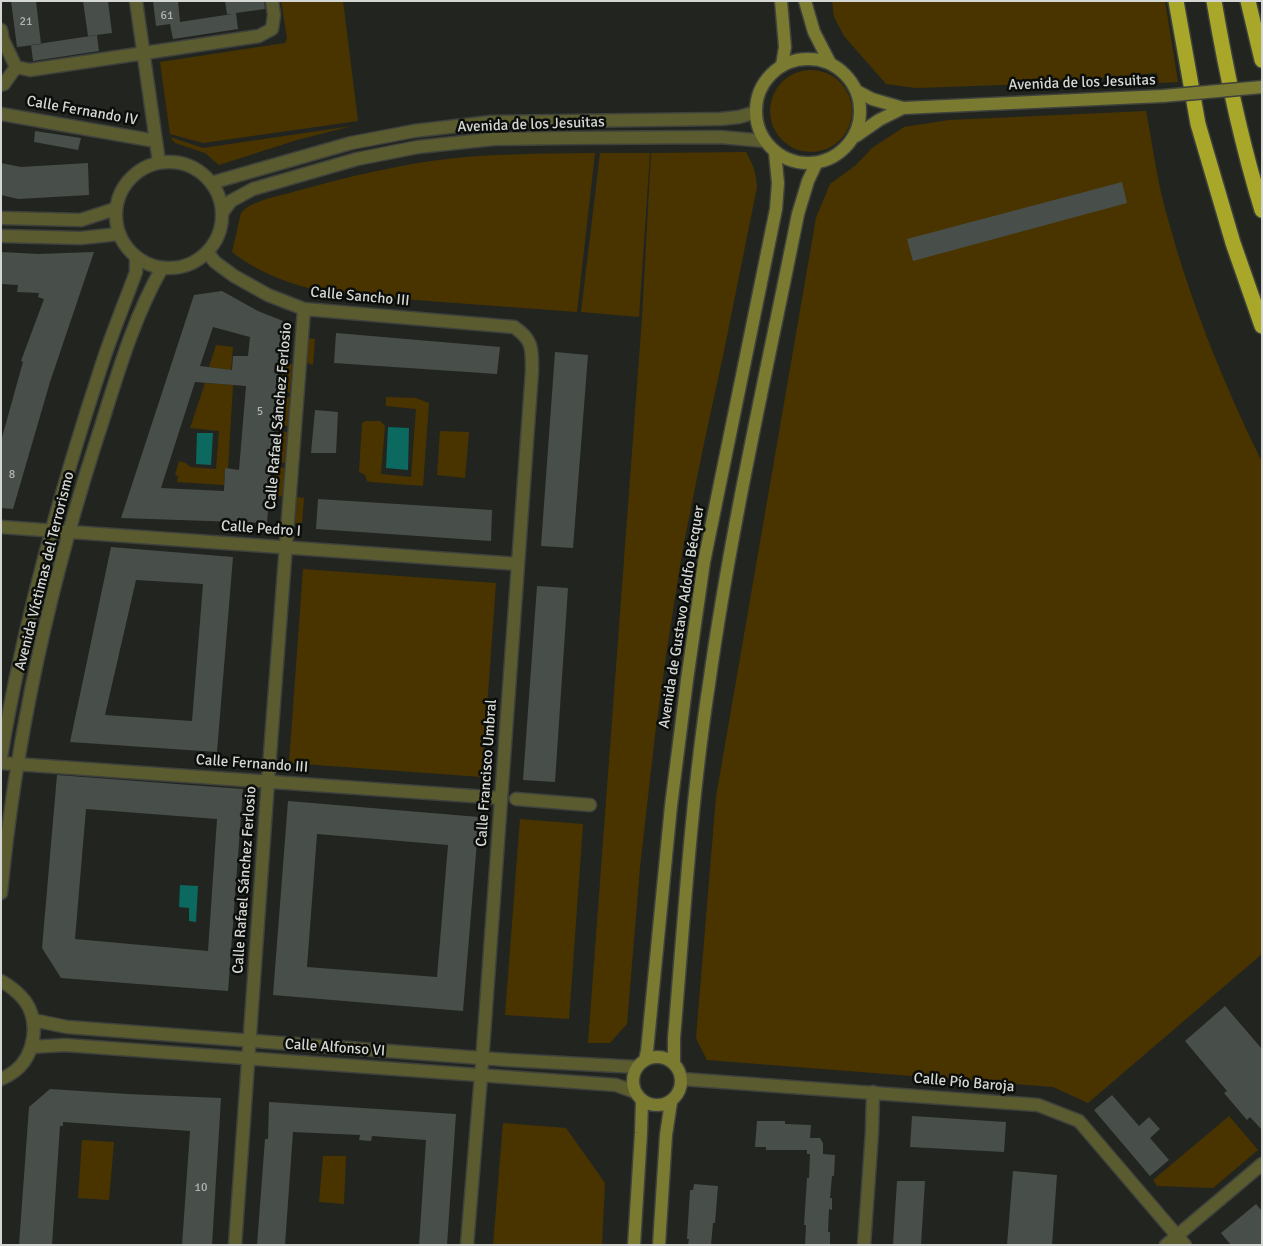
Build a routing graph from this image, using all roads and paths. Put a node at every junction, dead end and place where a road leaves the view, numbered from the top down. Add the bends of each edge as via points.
1 (136, 1) edge
2 (272, 1) edge
3 (781, 1) edge
4 (805, 1) edge
5 (1176, 1) edge
6 (1214, 1) edge
7 (1248, 1) edge
8 (1, 30) edge
9 (144, 54) junction
10 (1262, 60) edge
11 (830, 63) junction
12 (782, 65) junction
13 (16, 67) junction
14 (1, 84) edge
15 (1262, 87) edge
16 (857, 91) junction
17 (903, 108) junction
18 (756, 112) junction
19 (1, 114) edge
20 (856, 136) junction
21 (156, 141) junction
22 (765, 141) junction
23 (775, 153) junction
24 (159, 162) junction
25 (816, 164) junction
26 (211, 183) junction
27 (115, 209) junction
28 (1262, 210) edge
29 (222, 213) junction
30 (1, 218) edge
31 (119, 234) junction
32 (1, 236) edge
33 (207, 252) junction
34 (136, 258) junction
35 (162, 268) junction
36 (304, 309) junction
37 (497, 325) joint
38 (1262, 326) edge
39 (1, 527) edge
40 (51, 531) junction
41 (69, 532) junction
42 (285, 546) junction
43 (518, 564) junction
44 (1, 757) edge
45 (1, 763) edge
46 (19, 764) junction
47 (268, 781) junction
48 (501, 798) junction
49 (516, 799) dead end
50 (590, 806) dead end
51 (1, 893) edge
52 (1, 981) edge
53 (33, 1020) junction
54 (250, 1041) junction
55 (31, 1047) junction
56 (249, 1058) junction
57 (482, 1058) junction
58 (641, 1063) junction
59 (674, 1064) junction
60 (481, 1076) junction
61 (1, 1079) edge
62 (682, 1079) junction
63 (873, 1092) junction
64 (638, 1096) junction
65 (671, 1102) junction
66 (1262, 1164) edge
67 (1181, 1240) edge
68 (235, 1245) edge
69 (467, 1245) edge
70 (634, 1245) edge
71 (659, 1245) edge
72 (864, 1245) edge
73 (1166, 1245) edge

1 - 9 street
2 - 9 street via 272,29 259,36
3 - 12 street via 785,47
4 - 11 street via 814,32
5 - 38 highway via 1198,124 1233,243
6 - 28 highway via 1223,55
7 - 10 highway
8 - 13 street via 2,40
9 - 13 street via 30,70
9 - 21 street
11 - 12 street via 800,59
11 - 16 street via 845,73
12 - 18 street via 762,86
13 - 14 street
15 - 17 street, Avenida de los Jesuitas, bridge via 1163,96
16 - 17 street, Avenida de los Jesuitas
16 - 20 street via 861,113
17 - 20 street, Avenida de los Jesuitas
18 - 22 street via 758,127
18 - 26 street, Avenida de los Jesuitas via 720,119 491,122 414,131 351,143
19 - 21 street, Calle Fernando IV
20 - 25 street via 832,159
21 - 24 street
22 - 23 street
22 - 29 street, Avenida de los Jesuitas via 720,137 550,138 493,139 418,147 358,159 253,189 231,200
23 - 25 street via 800,164
23 - 58 street, Avenida de Gustavo Adolfo Bécquer via 776,209 704,562 686,680 647,1051
24 - 26 street via 191,166
24 - 27 street via 130,177 120,192
25 - 59 street via 798,214 727,568 708,683 694,795
26 - 29 street via 219,197
27 - 30 street via 81,220
27 - 31 street
29 - 33 street via 219,232
31 - 32 street via 82,238
31 - 34 street
33 - 35 street via 178,268
33 - 36 street, Calle Sancho III via 234,276 268,295
34 - 35 street
34 - 40 street, Avenida Víctimas del Terrorismo via 136,272 104,359
35 - 41 street, Avenida Víctimas del Terrorismo via 147,296 121,364
36 - 37 street, Calle Sancho III
36 - 42 street, Calle Rafael Sánchez Ferlosio
37 - 43 street, Calle Francisco Umbral via 514,328 526,336 532,350
39 - 40 street, Calle Pedro I
40 - 41 street, Calle Pedro I
40 - 44 street, Avenida Víctimas del Terrorismo via 21,655
41 - 42 street, Calle Pedro I
41 - 46 street, Avenida Víctimas del Terrorismo via 39,659
42 - 43 street, Calle Pedro I
42 - 47 street, Calle Rafael Sánchez Ferlosio
43 - 48 street, Calle Francisco Umbral
45 - 46 street, Calle Fernando III
46 - 47 street, Calle Fernando III
46 - 51 street, Avenida Víctimas del Terrorismo
47 - 48 street, Calle Fernando III
47 - 54 street, Calle Rafael Sánchez Ferlosio
48 - 57 street, Calle Francisco Umbral
49 - 50 street
52 - 53 street via 15,989 26,1002
53 - 54 street, Calle Alfonso VI via 66,1027
53 - 55 street
54 - 56 street, Calle Rafael Sánchez Ferlosio
54 - 57 street, Calle Alfonso VI
55 - 56 street, Calle Alfonso VI via 65,1045
55 - 61 street via 15,1071
56 - 60 street, Calle Alfonso VI
56 - 68 street, Calle Rafael Sánchez Ferlosio
57 - 58 street, Calle Alfonso VI
57 - 60 street, Calle Francisco Umbral
58 - 59 street via 660,1057
58 - 64 street via 633,1083
59 - 62 street
60 - 64 street, Calle Alfonso VI via 616,1086
60 - 69 street, Calle Francisco Umbral
62 - 63 street, Calle Pío Baroja
62 - 65 street via 681,1089
63 - 67 street, Calle Pío Baroja via 1038,1105 1079,1121
63 - 72 street
64 - 65 street via 656,1106
64 - 70 street via 641,1133
65 - 71 street
66 - 67 street
67 - 73 street

